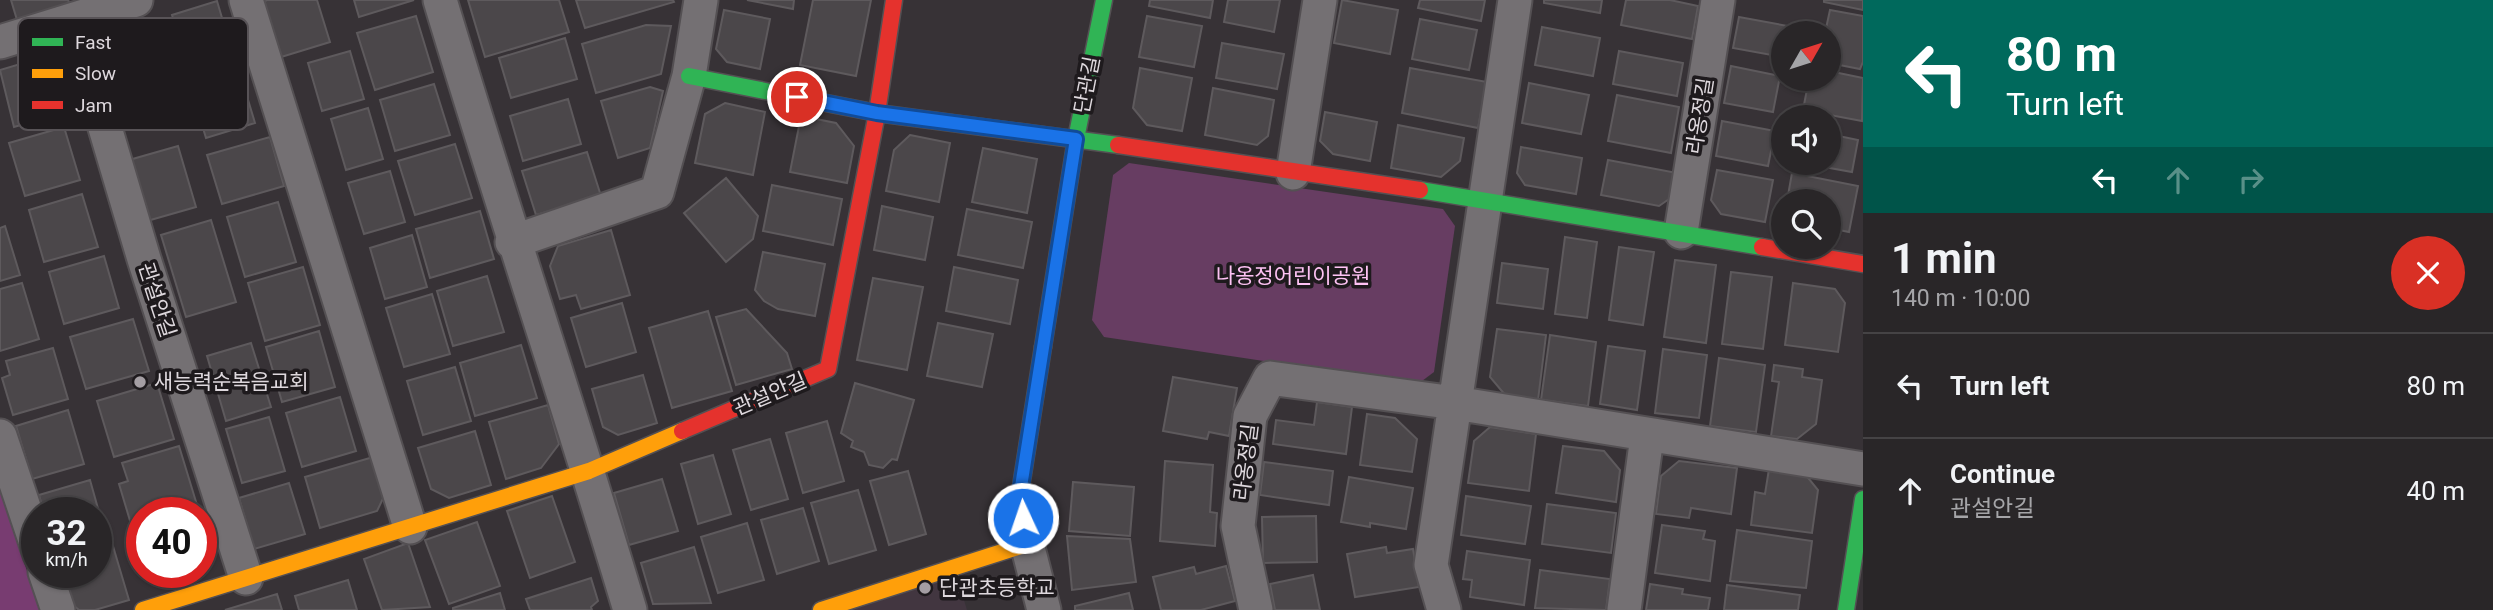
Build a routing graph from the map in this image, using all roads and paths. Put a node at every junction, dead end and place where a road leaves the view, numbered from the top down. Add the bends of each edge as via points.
1 (136, 0) edge
2 (246, 0) edge
3 (440, 0) edge
4 (701, 0) edge
5 (894, 0) edge
6 (1104, 0) edge
7 (1320, 0) edge
8 (1515, 0) edge
9 (1718, 0) edge
10 (79, 18) edge
11 (18, 37) edge
12 (0, 42) edge
13 (689, 76) junction
14 (877, 113) junction
15 (106, 130) edge
16 (1076, 139) junction
17 (1293, 173) junction
18 (1486, 200) junction
19 (1681, 232) junction
20 (512, 242) junction
21 (1863, 264) edge
22 (1455, 403) junction
23 (0, 436) edge
24 (1647, 436) junction
25 (1863, 469) edge
26 (589, 471) junction
27 (21, 498) edge
28 (1863, 499) edge
29 (410, 527) junction
30 (1027, 544) junction
31 (246, 578) junction
32 (51, 588) edge
33 (58, 610) edge
34 (143, 610) edge
35 (630, 610) edge
36 (821, 610) edge
37 (1044, 610) edge
38 (1256, 610) edge
39 (1444, 610) edge
40 (1623, 610) edge
41 (1846, 610) edge

1 - 10 street
2 - 29 street
3 - 20 street
4 - 13 street
5 - 14 street, 관설안길
6 - 16 street, 단관길
7 - 17 street
8 - 18 street
9 - 19 street, 라옹정길
11 - 12 street
13 - 14 street
13 - 20 street via 657,192
14 - 16 street
14 - 26 street, 관설안길 via 828,369
15 - 31 street, 관설안길
16 - 17 street
16 - 30 street, 단관길 via 1020,493
17 - 18 street
18 - 19 street
18 - 22 street
19 - 21 street
20 - 26 street
22 - 24 street, 라옹정길
22 - 38 street, 라옹정길 via 1270,379 1250,416 1238,526
22 - 39 street via 1431,565
23 - 27 street
24 - 25 street, 라옹정길
24 - 40 street
26 - 29 street, 관설안길
26 - 35 street
28 - 41 street
29 - 31 street, 관설안길
30 - 36 street
30 - 37 street, 단관길
31 - 34 street, 관설안길
32 - 33 street

